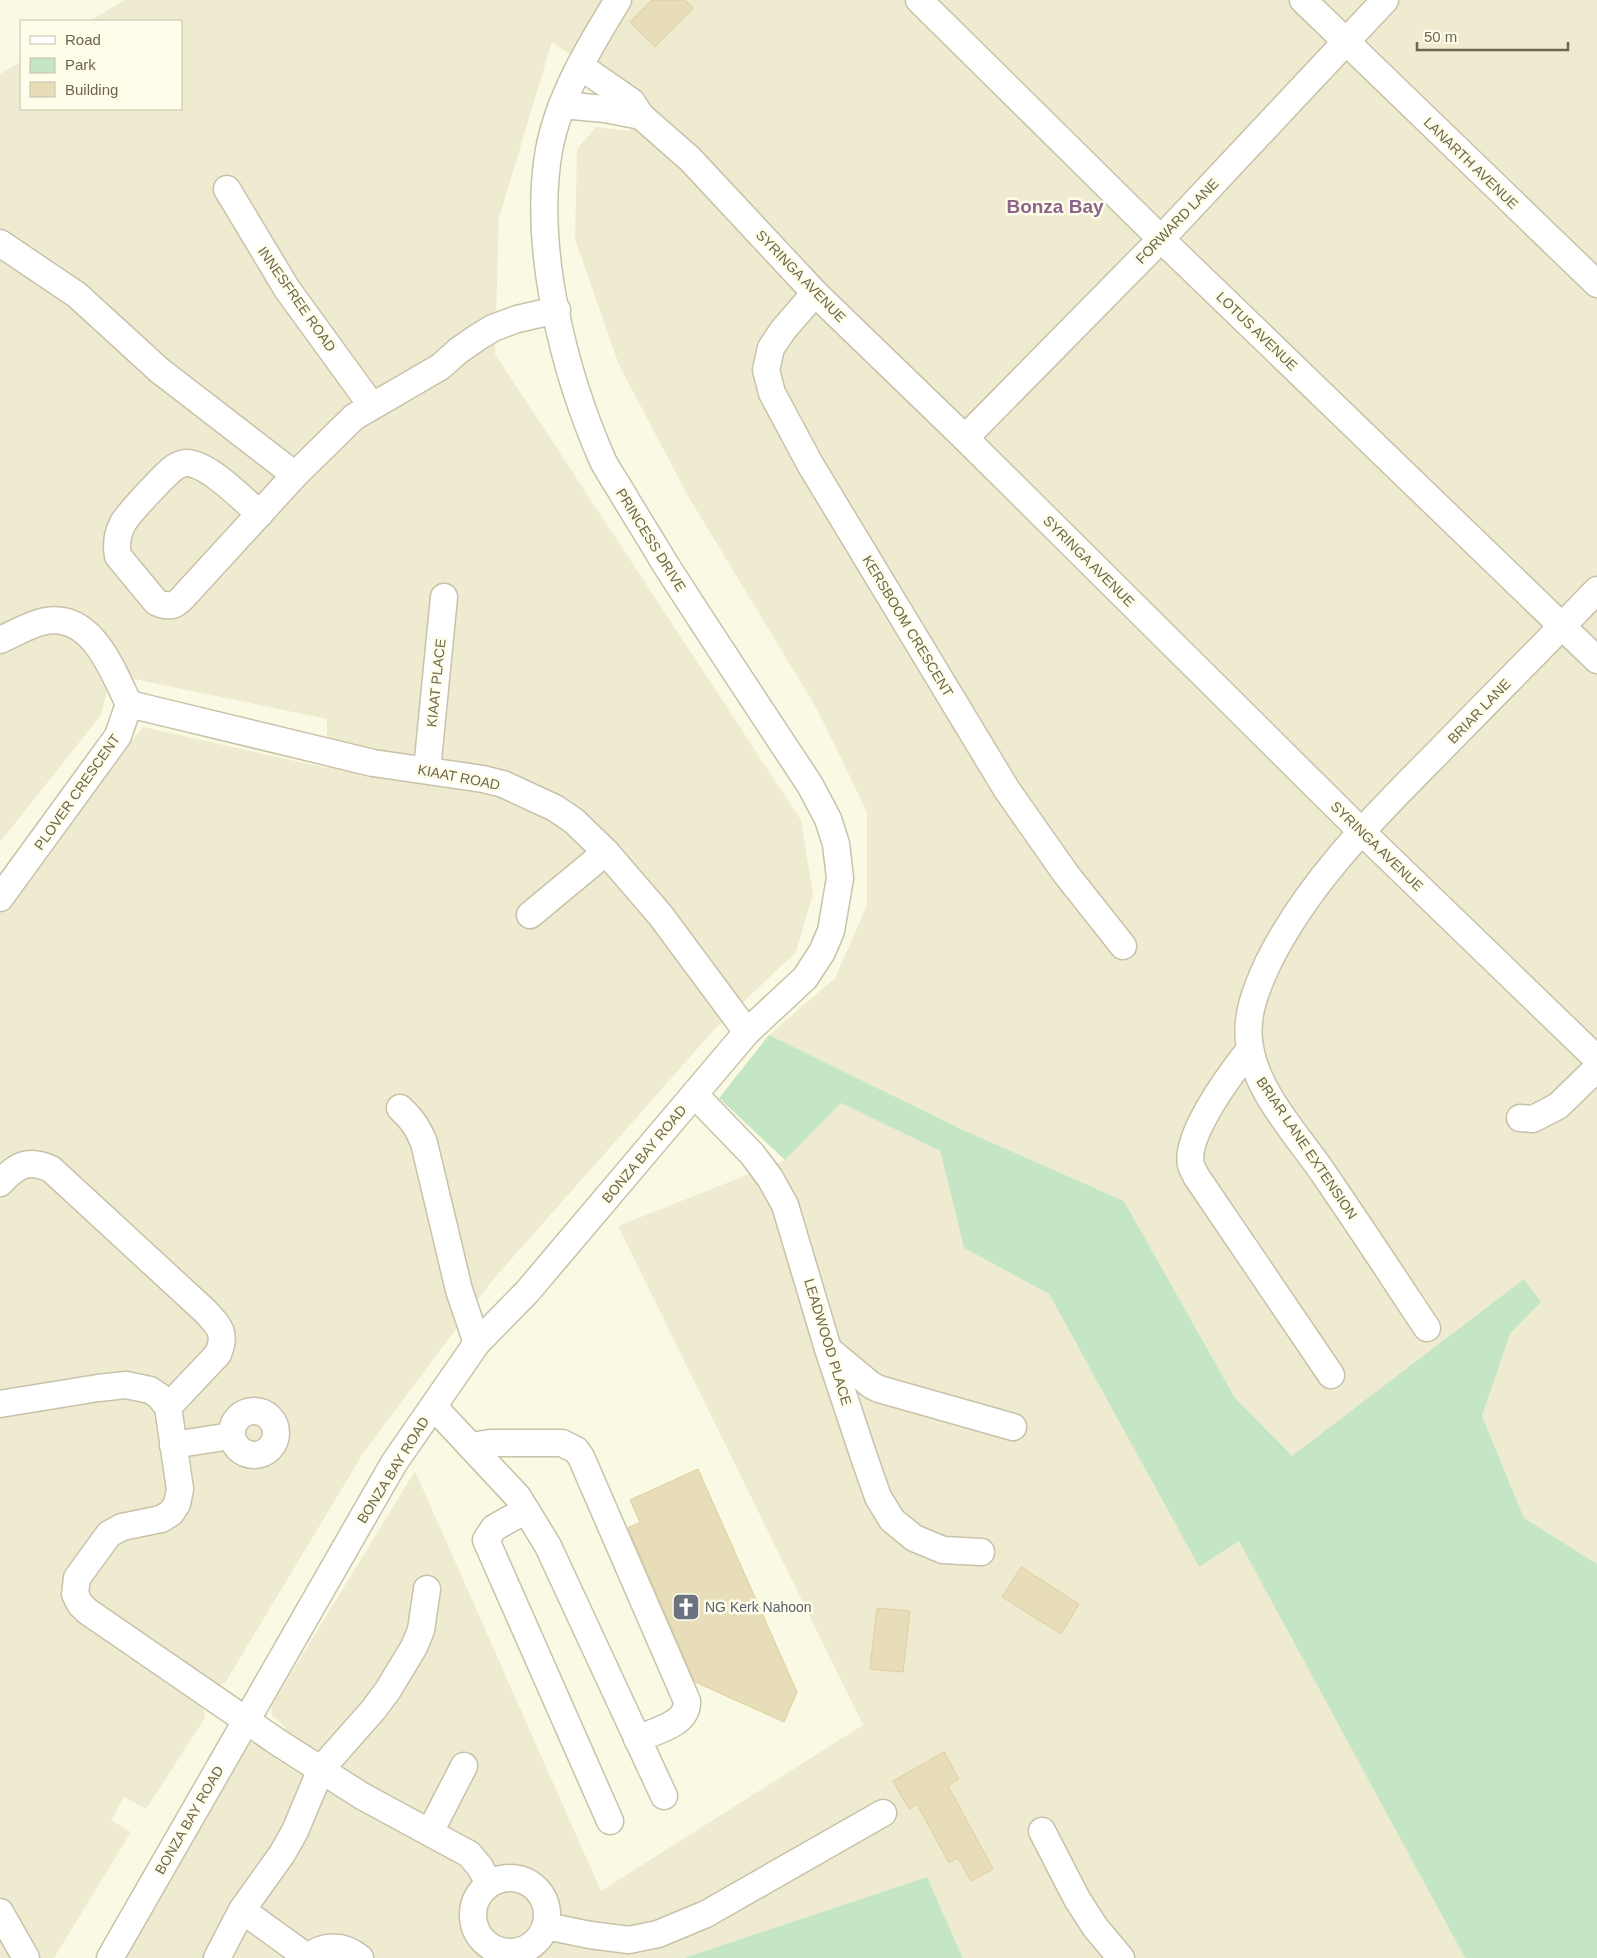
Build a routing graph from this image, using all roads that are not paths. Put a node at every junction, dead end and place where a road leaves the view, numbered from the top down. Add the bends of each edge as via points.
1 (618, 0) edge
2 (919, 0) edge
3 (1302, 0) edge
4 (1385, 0) edge
5 (1345, 42) junction
6 (580, 66) junction
7 (562, 105) junction
8 (641, 116) junction
9 (227, 189) dead end
10 (1161, 239) junction
11 (0, 244) edge
12 (1597, 284) edge
13 (815, 293) junction
14 (557, 310) junction
15 (372, 406) junction
16 (966, 438) junction
17 (295, 475) junction
18 (260, 514) junction
19 (1597, 590) edge
20 (444, 597) dead end
21 (1562, 626) junction
22 (0, 640) edge
23 (1597, 660) edge
24 (129, 704) junction
25 (427, 770) junction
26 (1361, 831) junction
27 (606, 852) junction
28 (0, 898) edge
29 (530, 916) dead end
30 (1123, 946) dead end
31 (747, 1032) junction
32 (1250, 1049) junction
33 (1597, 1059) edge
34 (1597, 1068) edge
35 (694, 1095) junction
36 (400, 1108) dead end
37 (1520, 1118) dead end
38 (0, 1183) edge
39 (1427, 1328) dead end
40 (477, 1343) junction
41 (828, 1349) junction
42 (1331, 1375) dead end
43 (0, 1404) edge
44 (168, 1407) junction
45 (434, 1407) junction
46 (1013, 1427) dead end
47 (232, 1436) dead end
48 (173, 1444) junction
49 (470, 1446) junction
50 (526, 1510) junction
51 (981, 1552) dead end
52 (427, 1589) dead end
53 (246, 1721) junction
54 (637, 1739) junction
55 (464, 1766) dead end
56 (320, 1769) junction
57 (664, 1796) dead end
58 (883, 1813) dead end
59 (610, 1821) dead end
60 (1042, 1831) dead end
61 (430, 1832) junction
62 (490, 1884) junction
63 (242, 1910) junction
64 (0, 1912) edge
65 (546, 1926) junction
66 (26, 1958) edge
67 (110, 1958) edge
68 (217, 1958) edge
69 (307, 1958) edge
70 (360, 1958) edge
71 (1121, 1958) edge

1 - 6 street, PRINCESS DRIVE
2 - 10 street, LOTUS AVENUE
3 - 5 street, LANARTH AVENUE
4 - 5 street, FORWARD LANE
5 - 10 street, FORWARD LANE
5 - 12 street, LANARTH AVENUE
6 - 7 street, PRINCESS DRIVE
6 - 8 street, SYRINGA AVENUE via 632,102
7 - 8 street
7 - 14 street, PRINCESS DRIVE via 549,150 544,198 548,260
8 - 13 street, SYRINGA AVENUE via 690,158
9 - 15 street, INNESFREE ROAD via 287,289
10 - 16 street, FORWARD LANE
10 - 21 street, LOTUS AVENUE
11 - 17 street via 77,295 159,370
13 - 16 street, SYRINGA AVENUE
13 - 30 street, KERSBOOM CRESCENT via 771,348 766,370 772,394 810,464 1007,790 1066,874
14 - 15 street via 493,328 458,351 440,368
14 - 31 street, PRINCESS DRIVE via 579,401 604,463 810,785 828,819 836,844 840,878 836,910 822,952 804,978
15 - 17 street via 354,417
16 - 26 street, SYRINGA AVENUE
17 - 18 street
18 - 18 street via 179,603 171,606 156,602 118,556 116,547 123,523 181,464 203,468
19 - 21 street, BRIAR LANE
20 - 25 street, KIAAT PLACE
21 - 23 street, LOTUS AVENUE
21 - 26 street, BRIAR LANE
22 - 24 street via 46,621 64,621 78,627 90,636 102,653
24 - 25 street, KIAAT ROAD via 372,763
24 - 28 street, PLOVER CRESCENT via 118,736
25 - 27 street, KIAAT ROAD via 483,778 527,794 574,822
26 - 32 street, BRIAR LANE EXTENSION via 1315,886 1281,938 1258,985 1248,1029
26 - 33 street, SYRINGA AVENUE
27 - 29 street
27 - 31 street, KIAAT ROAD via 661,916
31 - 35 street, BONZA BAY ROAD
32 - 39 street, BRIAR LANE EXTENSION via 1257,1072 1276,1106
32 - 42 street via 1212,1103 1194,1142 1191,1165
34 - 37 street via 1558,1106 1533,1119
35 - 40 street, BONZA BAY ROAD via 527,1292
35 - 41 street, LEADWOOD PLACE via 752,1154 785,1205
36 - 40 street via 412,1119 424,1143 458,1290
38 - 44 street via 22,1165 31,1163 50,1169 205,1311 219,1328 223,1343 218,1354
40 - 45 street, BONZA BAY ROAD
41 - 46 street via 879,1389
41 - 51 street, LEADWOOD PLACE via 878,1497 892,1520 914,1538 943,1550
43 - 44 street via 126,1385 150,1390
44 - 48 street
45 - 49 street
45 - 53 street, BONZA BAY ROAD via 394,1463
47 - 48 street
48 - 53 street via 180,1489 177,1504 170,1514 161,1519 122,1527 109,1534 77,1578 76,1594 87,1611
49 - 50 street via 518,1497
49 - 54 street via 562,1443 576,1450 581,1457 687,1701 686,1712 677,1721
50 - 54 street via 548,1546
50 - 59 street via 494,1528 486,1540
52 - 56 street via 421,1630 414,1648 374,1709
53 - 56 street
53 - 67 street, BONZA BAY ROAD
54 - 57 street
55 - 61 street
56 - 61 street via 362,1796
56 - 63 street via 291,1839
58 - 65 street via 706,1914 658,1934 629,1940
60 - 71 street via 1086,1913
61 - 62 street via 469,1854
62 - 65 street via 505,1877 529,1882 545,1901
62 - 65 street via 476,1898 473,1910 473,1922 485,1943 501,1951 520,1951 531,1946
63 - 68 street
63 - 69 street
64 - 66 street
69 - 70 street via 328,1947 340,1947

